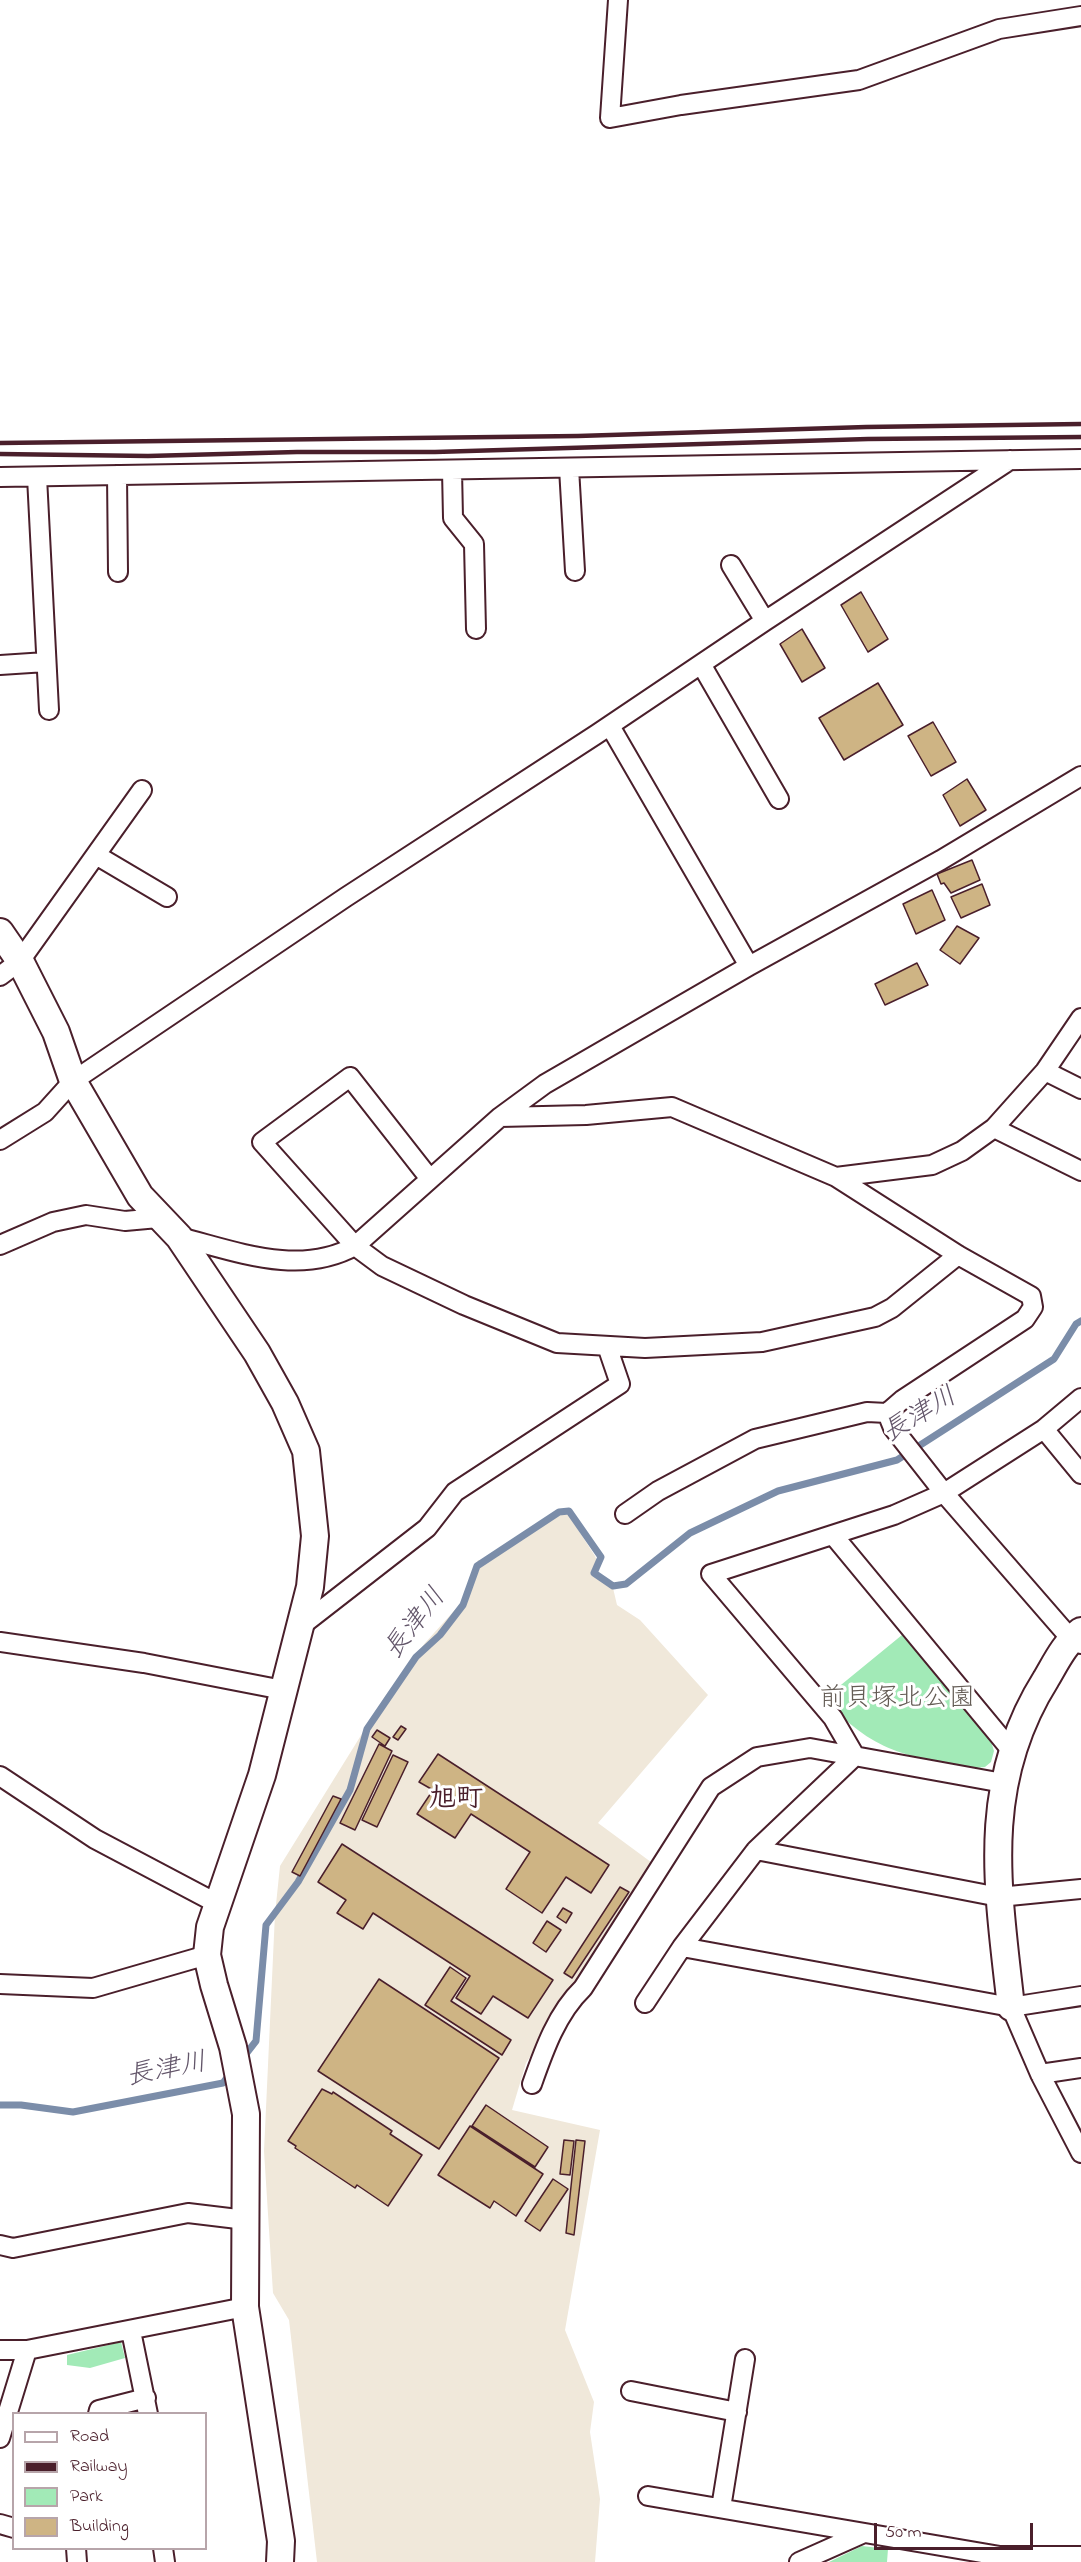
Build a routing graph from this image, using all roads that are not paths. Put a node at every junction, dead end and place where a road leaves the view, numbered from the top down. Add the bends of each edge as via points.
1 (618, 0) edge
2 (1081, 16) edge
3 (1081, 459) edge
4 (1010, 460) junction
5 (569, 468) junction
6 (452, 470) junction
7 (117, 475) junction
8 (0, 477) edge
9 (37, 477) junction
10 (731, 565) dead end
11 (575, 571) dead end
12 (118, 572) dead end
13 (765, 621) junction
14 (476, 629) dead end
15 (46, 662) junction
16 (701, 664) junction
17 (0, 665) edge
18 (49, 710) dead end
19 (610, 726) junction
20 (1078, 785) edge
21 (142, 790) dead end
22 (779, 798) dead end
23 (96, 855) junction
24 (167, 897) dead end
25 (0, 932) edge
26 (20, 961) junction
27 (748, 966) junction
28 (0, 976) edge
29 (1081, 1018) edge
30 (1046, 1071) junction
31 (73, 1081) junction
32 (1081, 1089) edge
33 (500, 1117) junction
34 (994, 1128) junction
35 (0, 1140) edge
36 (1081, 1171) edge
37 (836, 1177) junction
38 (430, 1179) junction
39 (158, 1218) junction
40 (179, 1237) junction
41 (0, 1245) edge
42 (355, 1246) junction
43 (958, 1255) junction
44 (607, 1346) junction
45 (1081, 1398) edge
46 (887, 1413) junction
47 (1044, 1430) junction
48 (1081, 1474) edge
49 (944, 1492) junction
50 (625, 1514) dead end
51 (832, 1535) junction
52 (301, 1626) junction
53 (1078, 1638) edge
54 (0, 1642) edge
55 (283, 1690) junction
56 (1011, 1750) junction
57 (855, 1756) junction
58 (0, 1776) edge
59 (1004, 1784) junction
60 (756, 1850) junction
61 (1081, 1889) edge
62 (999, 1897) junction
63 (218, 1904) junction
64 (682, 1947) junction
65 (207, 1955) junction
66 (0, 1984) edge
67 (1081, 1996) edge
68 (645, 2003) dead end
69 (1011, 2007) junction
70 (1081, 2068) edge
71 (1040, 2074) junction
72 (532, 2084) dead end
73 (1081, 2153) edge
74 (246, 2220) junction
75 (0, 2245) edge
76 (245, 2307) junction
77 (131, 2331) junction
78 (0, 2350) edge
79 (27, 2350) junction
80 (745, 2360) dead end
81 (631, 2391) dead end
82 (147, 2406) edge
83 (98, 2412) edge
84 (737, 2412) junction
85 (0, 2438) edge
86 (648, 2496) dead end
87 (721, 2508) junction
88 (864, 2533) junction
89 (1081, 2556) edge
90 (816, 2559) edge
91 (280, 2562) edge
92 (799, 2562) edge

1 - 2 street via 610,118 859,80 999,29
3 - 4 street
4 - 5 street
4 - 13 street
5 - 6 street
5 - 11 street
6 - 7 street
6 - 14 street via 453,518 474,544
7 - 9 street
7 - 12 street
8 - 9 street
9 - 15 street
10 - 13 street
13 - 16 street
15 - 17 street
15 - 18 street
16 - 19 street
16 - 22 street
19 - 27 street
19 - 31 street
20 - 27 street
21 - 23 street
23 - 24 street
23 - 26 street
25 - 26 street
26 - 28 street
26 - 31 street via 56,1032
27 - 33 street via 545,1084
29 - 30 street
30 - 32 street
30 - 34 street
31 - 35 street via 45,1112
31 - 39 street via 140,1196
33 - 37 street via 672,1107
33 - 38 street
34 - 36 street
34 - 37 street via 962,1151 932,1165
37 - 43 street
38 - 42 street
38 - 42 street via 350,1077 262,1142
39 - 40 street
39 - 41 street via 125,1221 86,1215 52,1222
40 - 42 street via 265,1258 302,1262 338,1256
40 - 52 street via 257,1353 306,1451 315,1536
42 - 44 street via 382,1266 556,1343
43 - 44 street via 875,1317 762,1342
43 - 46 street via 1031,1296 1033,1307 1025,1319
44 - 52 street via 620,1384 455,1492 427,1527
45 - 47 street
46 - 49 street via 893,1428
46 - 50 street via 867,1412 755,1439 658,1491
47 - 48 street
47 - 49 street
49 - 51 street via 894,1515
49 - 53 street
51 - 56 street
51 - 57 street via 711,1574 833,1718
52 - 55 street
53 - 56 street via 1040,1688
54 - 55 street via 144,1663
55 - 63 street via 262,1775
56 - 59 street
57 - 59 street
57 - 60 street
57 - 72 street via 810,1748 757,1757 711,1787 574,1997 548,2042
58 - 63 street via 95,1839
59 - 62 street via 998,1827
60 - 62 street
60 - 64 street
61 - 62 street
62 - 69 street
63 - 65 street
64 - 68 street
64 - 69 street
65 - 66 street via 93,1988
65 - 74 street via 234,2047 246,2114
67 - 69 street
69 - 71 street
70 - 71 street
71 - 73 street
74 - 75 street via 188,2213 12,2248
74 - 76 street
76 - 77 street
76 - 91 street via 281,2541
77 - 79 street
77 - 82 street
78 - 79 street
79 - 85 street
80 - 84 street
81 - 84 street
82 - 83 street
84 - 87 street
86 - 87 street
87 - 88 street
88 - 89 street via 1000,2556
88 - 90 street
90 - 92 street

